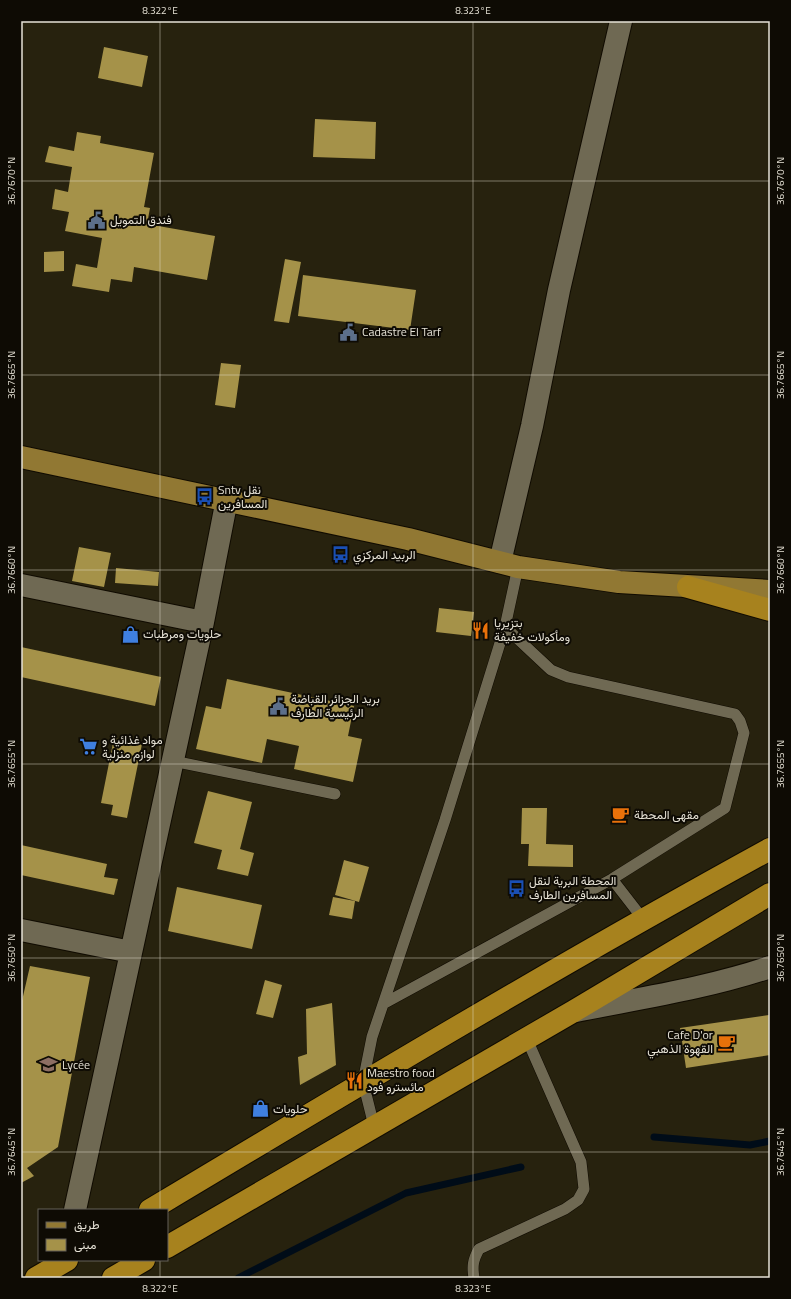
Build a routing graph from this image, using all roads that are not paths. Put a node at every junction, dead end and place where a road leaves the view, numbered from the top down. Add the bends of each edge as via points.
1 (621, 21) edge
2 (21, 456) edge
3 (227, 499) junction
4 (509, 564) junction
5 (21, 585) edge
6 (688, 587) junction
7 (770, 591) edge
8 (770, 610) edge
9 (203, 622) junction
10 (505, 627) junction
11 (173, 761) junction
12 (335, 794) dead end
13 (770, 849) edge
14 (612, 879) junction
15 (770, 894) edge
16 (643, 919) junction
17 (21, 930) edge
18 (131, 952) junction
19 (770, 967) edge
20 (383, 1004) junction
21 (574, 1011) junction
22 (526, 1038) junction
23 (363, 1082) junction
24 (374, 1126) junction
25 (75, 1209) edge
26 (152, 1209) edge
27 (168, 1245) edge
28 (63, 1261) edge
29 (142, 1261) edge
30 (36, 1278) edge
31 (113, 1278) edge
32 (474, 1278) edge

1 - 4 street via 559,290 532,426
2 - 3 main road
3 - 4 main road
3 - 9 street
4 - 6 main road via 619,582
4 - 10 lane
5 - 9 street
6 - 7 main road
6 - 8 highway
9 - 11 street
10 - 14 lane via 551,670 568,677 735,714 740,721 744,733 725,808
10 - 20 lane via 445,820
11 - 12 lane
11 - 18 street
13 - 16 highway
14 - 16 lane
14 - 20 lane
15 - 21 highway
16 - 23 highway
17 - 18 street
18 - 25 street
19 - 21 street via 747,975 673,992
20 - 23 lane via 372,1038
21 - 22 highway
22 - 24 highway
22 - 32 lane via 582,1162 584,1189 578,1200 565,1210 479,1250 472,1269
23 - 24 lane
23 - 26 highway
24 - 27 highway
28 - 30 highway
29 - 31 highway

